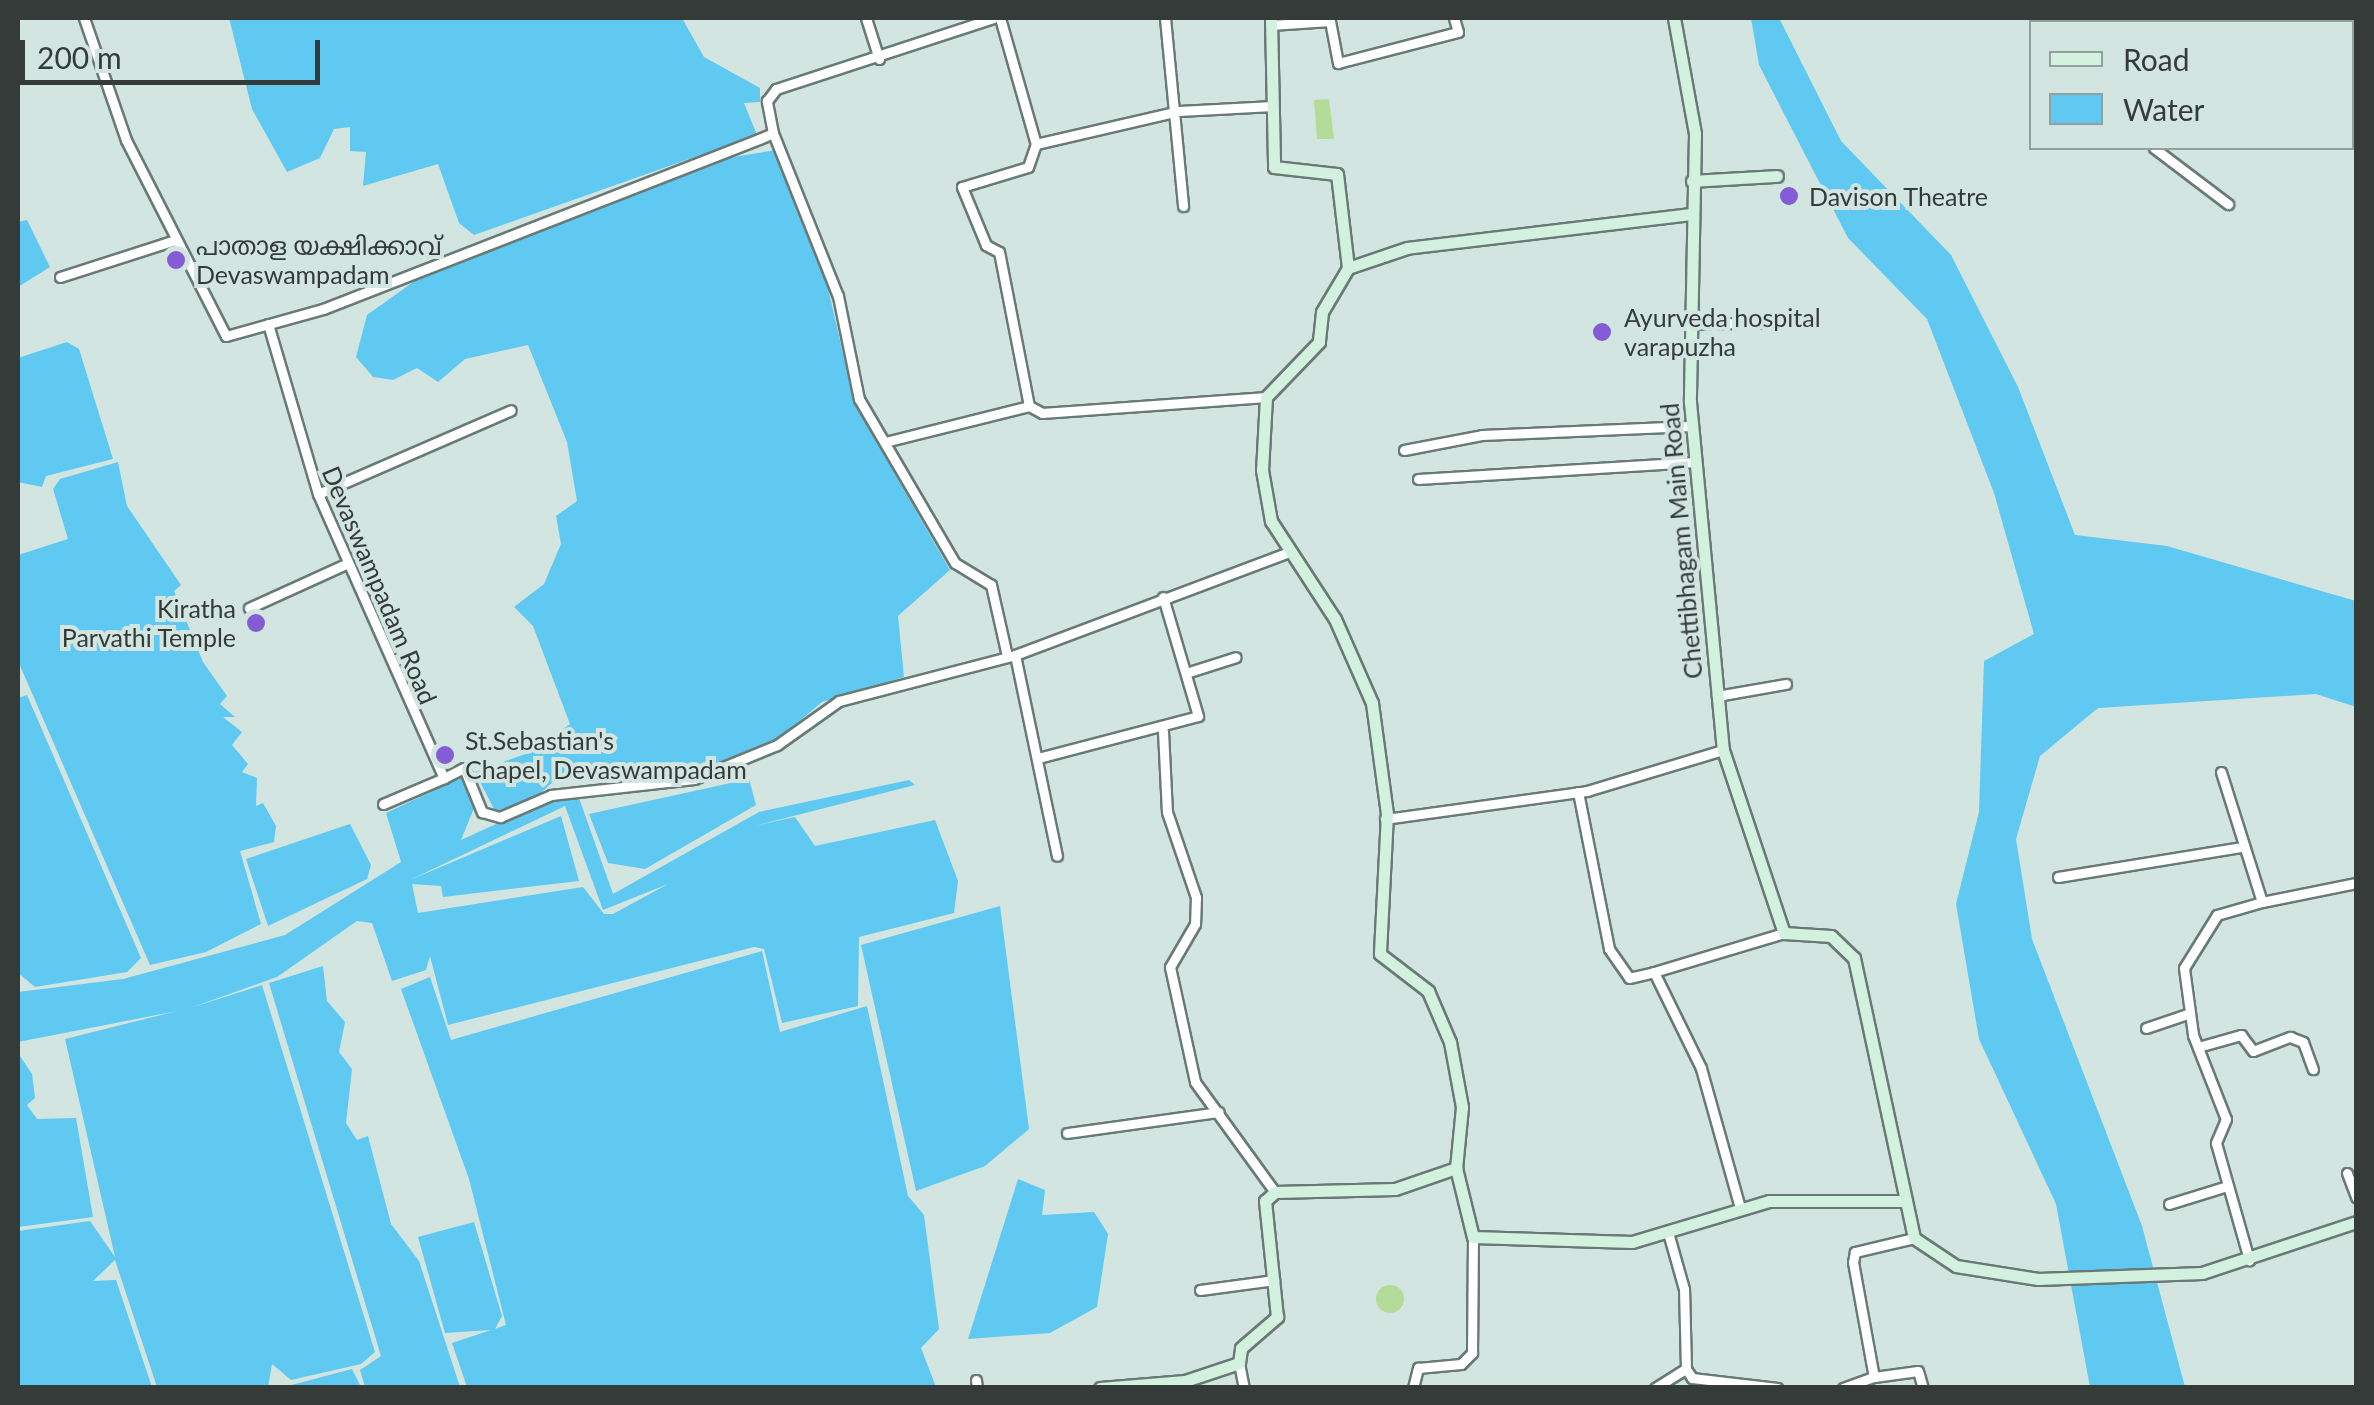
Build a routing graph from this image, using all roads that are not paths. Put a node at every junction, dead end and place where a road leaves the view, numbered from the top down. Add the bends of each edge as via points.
1 (84, 18) edge
2 (866, 18) edge
3 (997, 18) edge
4 (1166, 18) edge
5 (1454, 18) edge
6 (1674, 18) edge
7 (1271, 21) edge
8 (879, 58) junction
9 (1274, 106) junction
10 (1179, 111) junction
11 (772, 132) junction
12 (1036, 144) junction
13 (2157, 150) edge
14 (1777, 176) dead end
15 (1692, 181) junction
16 (2228, 204) dead end
17 (1183, 206) dead end
18 (1691, 214) junction
19 (175, 240) junction
20 (1348, 268) junction
21 (60, 277) dead end
22 (1789, 322) dead end
23 (268, 324) junction
24 (1693, 324) junction
25 (1266, 397) junction
26 (1030, 406) junction
27 (511, 410) dead end
28 (1691, 426) junction
29 (885, 442) junction
30 (1404, 450) dead end
31 (1694, 462) junction
32 (1418, 479) dead end
33 (318, 494) junction
34 (1286, 553) junction
35 (346, 564) junction
36 (1163, 598) junction
37 (249, 608) dead end
38 (1011, 656) junction
39 (1236, 658) dead end
40 (1186, 673) junction
41 (1786, 684) dead end
42 (1717, 696) junction
43 (1162, 731) junction
44 (1723, 750) junction
45 (1042, 757) junction
46 (2221, 772) dead end
47 (444, 778) junction
48 (1578, 792) junction
49 (383, 804) dead end
50 (1386, 819) junction
51 (2241, 847) junction
52 (1058, 856) dead end
53 (2058, 877) dead end
54 (2356, 884) edge
55 (2262, 902) junction
56 (1784, 932) junction
57 (1654, 972) junction
58 (2190, 1012) junction
59 (2146, 1028) dead end
60 (2198, 1047) junction
61 (2313, 1069) dead end
62 (1220, 1112) junction
63 (1067, 1133) dead end
64 (1456, 1168) junction
65 (2347, 1172) dead end
66 (2226, 1186) junction
67 (1275, 1192) junction
68 (2356, 1197) edge
69 (1906, 1201) junction
70 (2170, 1204) dead end
71 (1740, 1208) junction
72 (2356, 1222) edge
73 (1669, 1236) junction
74 (1473, 1238) junction
75 (1914, 1238) junction
76 (2249, 1260) junction
77 (1274, 1280) junction
78 (1200, 1290) dead end
79 (1239, 1363) junction
80 (1686, 1369) junction
81 (1874, 1377) junction
82 (1100, 1388) edge
83 (1244, 1388) edge
84 (1413, 1388) edge
85 (1655, 1388) edge
86 (1777, 1388) edge
87 (1843, 1388) edge
88 (1923, 1388) edge

1 - 19 street via 126,140
2 - 8 street
3 - 8 street
3 - 12 street
4 - 10 street
5 - 7 street via 1458,32 1338,63 1330,21
6 - 15 street, Chettibhagam Main Road via 1695,134
7 - 9 street
8 - 11 street via 776,88 767,101
9 - 10 street
9 - 20 street via 1276,174 1337,174
10 - 12 street
10 - 17 street
11 - 23 street
11 - 29 street via 838,296 859,399
12 - 26 street via 1028,167 962,188 986,245 999,252
13 - 16 street
14 - 15 street
15 - 18 street, Chettibhagam Main Road
18 - 20 street via 1407,248
18 - 24 street, Chettibhagam Main Road
19 - 21 street
19 - 23 street via 226,336
20 - 25 street via 1322,312 1319,342
22 - 24 street
23 - 33 street, Devaswampadam Road
24 - 28 street, Chettibhagam Main Road
25 - 26 street via 1042,414
25 - 34 street via 1262,470
26 - 29 street
27 - 33 street
28 - 30 street via 1482,434
28 - 31 street, Chettibhagam Main Road
29 - 38 street via 955,562 991,585
31 - 32 street
31 - 42 street, Chettibhagam Main Road
33 - 35 street, Devaswampadam Road
34 - 36 street
34 - 50 street via 1335,619 1372,702
35 - 37 street
35 - 47 street, Devaswampadam Road
36 - 38 street
36 - 40 street
38 - 45 street
38 - 47 street via 839,701 777,745 694,779 552,795 500,817 482,812 464,768
39 - 40 street
40 - 43 street via 1198,716
41 - 42 street
42 - 44 street, Chettibhagam Main Road
43 - 45 street
43 - 62 street via 1167,812 1196,897 1195,924 1170,968 1195,1082
44 - 48 street
44 - 56 street, Chettibhagam Main Road
45 - 52 street
46 - 51 street
47 - 49 street
48 - 50 street
48 - 57 street via 1609,949 1629,978
50 - 64 street via 1380,954 1428,991 1443,1020 1462,1107
51 - 53 street
51 - 55 street
54 - 55 street
55 - 58 street via 2217,914 2208,942 2186,958
56 - 57 street
56 - 69 street via 1830,936 1854,958
57 - 71 street via 1701,1068
58 - 59 street
58 - 60 street
60 - 61 street via 2241,1035 2253,1051 2290,1037 2303,1042
60 - 66 street via 2226,1119 2216,1143
62 - 63 street
62 - 67 street
64 - 67 street via 1395,1189
64 - 74 street
65 - 68 street
66 - 70 street
66 - 76 street
67 - 77 street via 1265,1201
69 - 71 street
69 - 75 street
71 - 73 street
72 - 76 street
73 - 74 street
73 - 80 street via 1684,1289
74 - 84 street via 1472,1353 1461,1364 1418,1368
75 - 76 street via 1956,1266 2038,1279 2202,1274
75 - 81 street via 1855,1252
77 - 78 street
77 - 79 street via 1278,1317 1241,1348
79 - 82 street via 1185,1381
79 - 83 street
80 - 85 street
80 - 86 street via 1692,1378
81 - 87 street
81 - 88 street via 1918,1371

